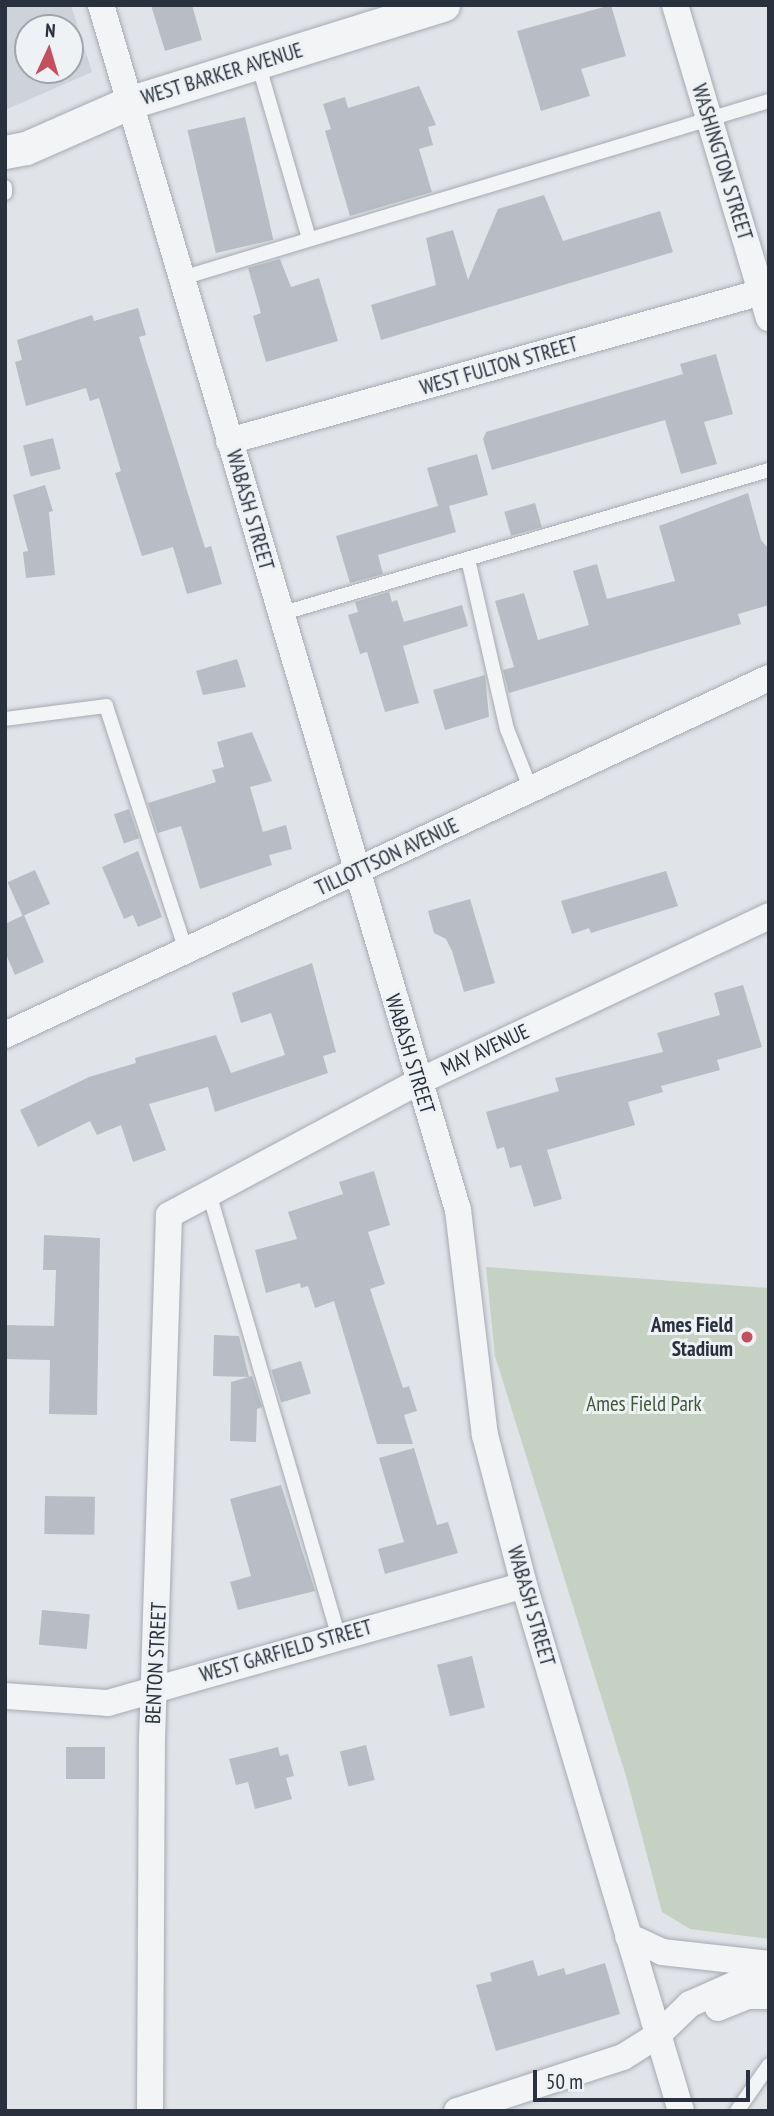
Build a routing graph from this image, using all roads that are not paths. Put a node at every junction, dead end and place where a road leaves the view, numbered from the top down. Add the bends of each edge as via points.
1 (101, 5) edge
2 (443, 5) edge
3 (675, 5) edge
4 (258, 63) junction
5 (769, 101) edge
6 (131, 102) junction
7 (709, 119) junction
8 (5, 152) edge
9 (5, 187) edge
10 (5, 193) edge
11 (309, 239) junction
12 (182, 278) junction
13 (765, 292) edge
14 (769, 318) edge
15 (229, 442) junction
16 (769, 470) edge
17 (468, 559) junction
18 (280, 614) junction
19 (769, 678) edge
20 (5, 719) edge
21 (531, 790) junction
22 (356, 872) junction
23 (769, 916) edge
24 (186, 951) junction
25 (5, 1035) edge
26 (418, 1082) junction
27 (209, 1193) junction
28 (169, 1214) joint
29 (524, 1585) junction
30 (338, 1635) junction
31 (154, 1691) junction
32 (5, 1696) edge
33 (628, 1936) junction
34 (769, 1967) edge
35 (769, 1996) edge
36 (664, 2030) junction
37 (769, 2065) edge
38 (150, 2111) edge
39 (457, 2111) edge
40 (681, 2111) edge
41 (737, 2111) edge

1 - 6 street, WABASH STREET
2 - 4 street, WEST BARKER AVENUE
3 - 7 street, WASHINGTON STREET
4 - 6 street, WEST BARKER AVENUE
4 - 11 lane
5 - 7 lane
6 - 8 street, WEST BARKER AVENUE via 26,148
6 - 12 street, WABASH STREET
7 - 11 lane
7 - 13 street, WASHINGTON STREET
9 - 10 lane
11 - 12 lane
12 - 15 street, WABASH STREET
13 - 14 street, WASHINGTON STREET
13 - 15 street, WEST FULTON STREET
15 - 18 street, WABASH STREET
16 - 17 lane
17 - 18 lane
17 - 21 lane via 507,729
18 - 22 street, WABASH STREET
19 - 21 street, TILLOTTSON AVENUE
20 - 24 lane via 106,706
21 - 22 street, TILLOTTSON AVENUE
22 - 24 street, TILLOTTSON AVENUE
22 - 26 street, WABASH STREET
23 - 26 street, MAY AVENUE
24 - 25 street, TILLOTTSON AVENUE
26 - 27 street, MAY AVENUE
26 - 29 street, WABASH STREET via 458,1210 485,1435
27 - 28 street, MAY AVENUE
27 - 30 lane
28 - 31 street, BENTON STREET
29 - 30 street, WEST GARFIELD STREET
29 - 33 street, WABASH STREET
30 - 31 street, WEST GARFIELD STREET
31 - 32 street, WEST GARFIELD STREET via 108,1703
31 - 38 street, BENTON STREET
33 - 34 street via 662,1952
33 - 36 street, WABASH STREET
34 - 36 street via 690,2004
35 - 36 street via 748,1997
36 - 39 street via 623,2057
36 - 40 street, WABASH STREET
37 - 41 lane

